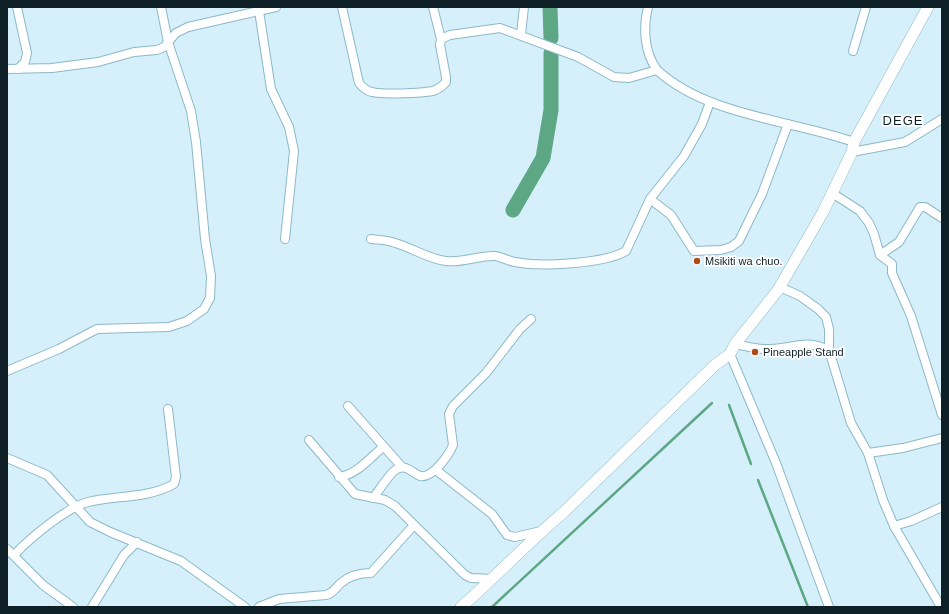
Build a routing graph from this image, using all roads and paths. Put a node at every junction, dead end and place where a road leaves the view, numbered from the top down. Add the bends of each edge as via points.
1 (17, 7) edge
2 (161, 7) edge
3 (276, 7) edge
4 (342, 7) edge
5 (432, 7) edge
6 (524, 7) edge
7 (648, 7) edge
8 (866, 7) edge
9 (928, 7) edge
10 (259, 11) junction
11 (164, 26) junction
12 (176, 32) junction
13 (522, 34) junction
14 (441, 39) junction
15 (168, 42) junction
16 (853, 51) dead end
17 (7, 68) edge
18 (18, 69) junction
19 (657, 70) junction
20 (710, 102) junction
21 (942, 120) edge
22 (788, 124) junction
23 (853, 147) junction
24 (832, 193) junction
25 (650, 199) junction
26 (942, 218) edge
27 (285, 239) dead end
28 (371, 239) dead end
29 (880, 256) junction
30 (780, 288) junction
31 (531, 320) dead end
32 (735, 344) junction
33 (829, 350) junction
34 (730, 354) junction
35 (7, 371) edge
36 (348, 406) dead end
37 (168, 409) dead end
38 (942, 415) edge
39 (942, 438) edge
40 (309, 440) dead end
41 (383, 447) junction
42 (868, 453) junction
43 (7, 458) edge
44 (402, 467) junction
45 (436, 470) junction
46 (339, 477) junction
47 (373, 498) junction
48 (74, 506) junction
49 (942, 507) edge
50 (414, 525) junction
51 (894, 526) junction
52 (541, 531) junction
53 (137, 542) junction
54 (7, 549) edge
55 (14, 555) junction
56 (493, 579) junction
57 (73, 607) edge
58 (92, 607) edge
59 (245, 607) edge
60 (259, 607) edge
61 (461, 607) edge
62 (829, 607) edge
63 (941, 607) edge

1 - 18 street via 27,53 25,62
2 - 11 street
3 - 10 street
4 - 14 street via 359,83 374,93 416,93 441,87 446,82
5 - 14 street
6 - 13 street
7 - 19 street via 645,37 651,62
8 - 16 street
9 - 23 main road
10 - 12 street
10 - 27 street via 271,89 289,127 294,151 295,161
11 - 12 street
11 - 15 street
12 - 15 street
13 - 14 street via 500,28 450,35
13 - 19 street via 578,57 614,77 628,78
15 - 18 street via 157,50 134,52 98,62
15 - 35 street via 191,112 196,142 211,276 210,298 204,309 187,321 169,327 98,330
17 - 18 street
19 - 20 street via 670,83
20 - 22 street
20 - 25 street via 702,124 684,156
21 - 23 street via 905,142
22 - 23 street
22 - 25 street via 762,194 739,241 731,247 694,251 671,215
23 - 24 main road
24 - 29 street via 860,211 874,234
24 - 30 main road via 824,212
25 - 28 street via 626,251 618,256 603,259 539,264 514,262 494,256 460,262 446,261 395,243
26 - 29 street via 925,207 920,207 899,242
29 - 38 street via 892,264 892,273 911,316
30 - 32 main road
30 - 33 street via 800,296 826,317
31 - 45 street via 520,329 486,373 453,406 449,414 453,445
32 - 33 street via 770,349 816,344
32 - 34 main road
33 - 42 street via 851,422
34 - 52 main road via 715,365 564,512
34 - 62 street via 776,463
36 - 41 street
37 - 48 street via 176,477 174,484 151,494
39 - 42 street via 903,448
40 - 46 street
41 - 44 street
41 - 46 street via 355,471
42 - 51 street
43 - 48 street via 47,475
44 - 45 street via 424,476
44 - 47 street via 396,469
45 - 52 street via 492,514 507,535 515,537
46 - 47 street via 355,494
47 - 50 street via 385,500 395,506
48 - 53 street via 100,528
48 - 55 street
49 - 51 street
50 - 56 street via 465,575 471,578
50 - 60 street via 371,573 355,574 341,583 333,593 279,599
51 - 63 street
52 - 56 main road
53 - 58 street via 124,555
53 - 59 street via 181,561
54 - 55 street
55 - 57 street via 43,585
56 - 61 main road

